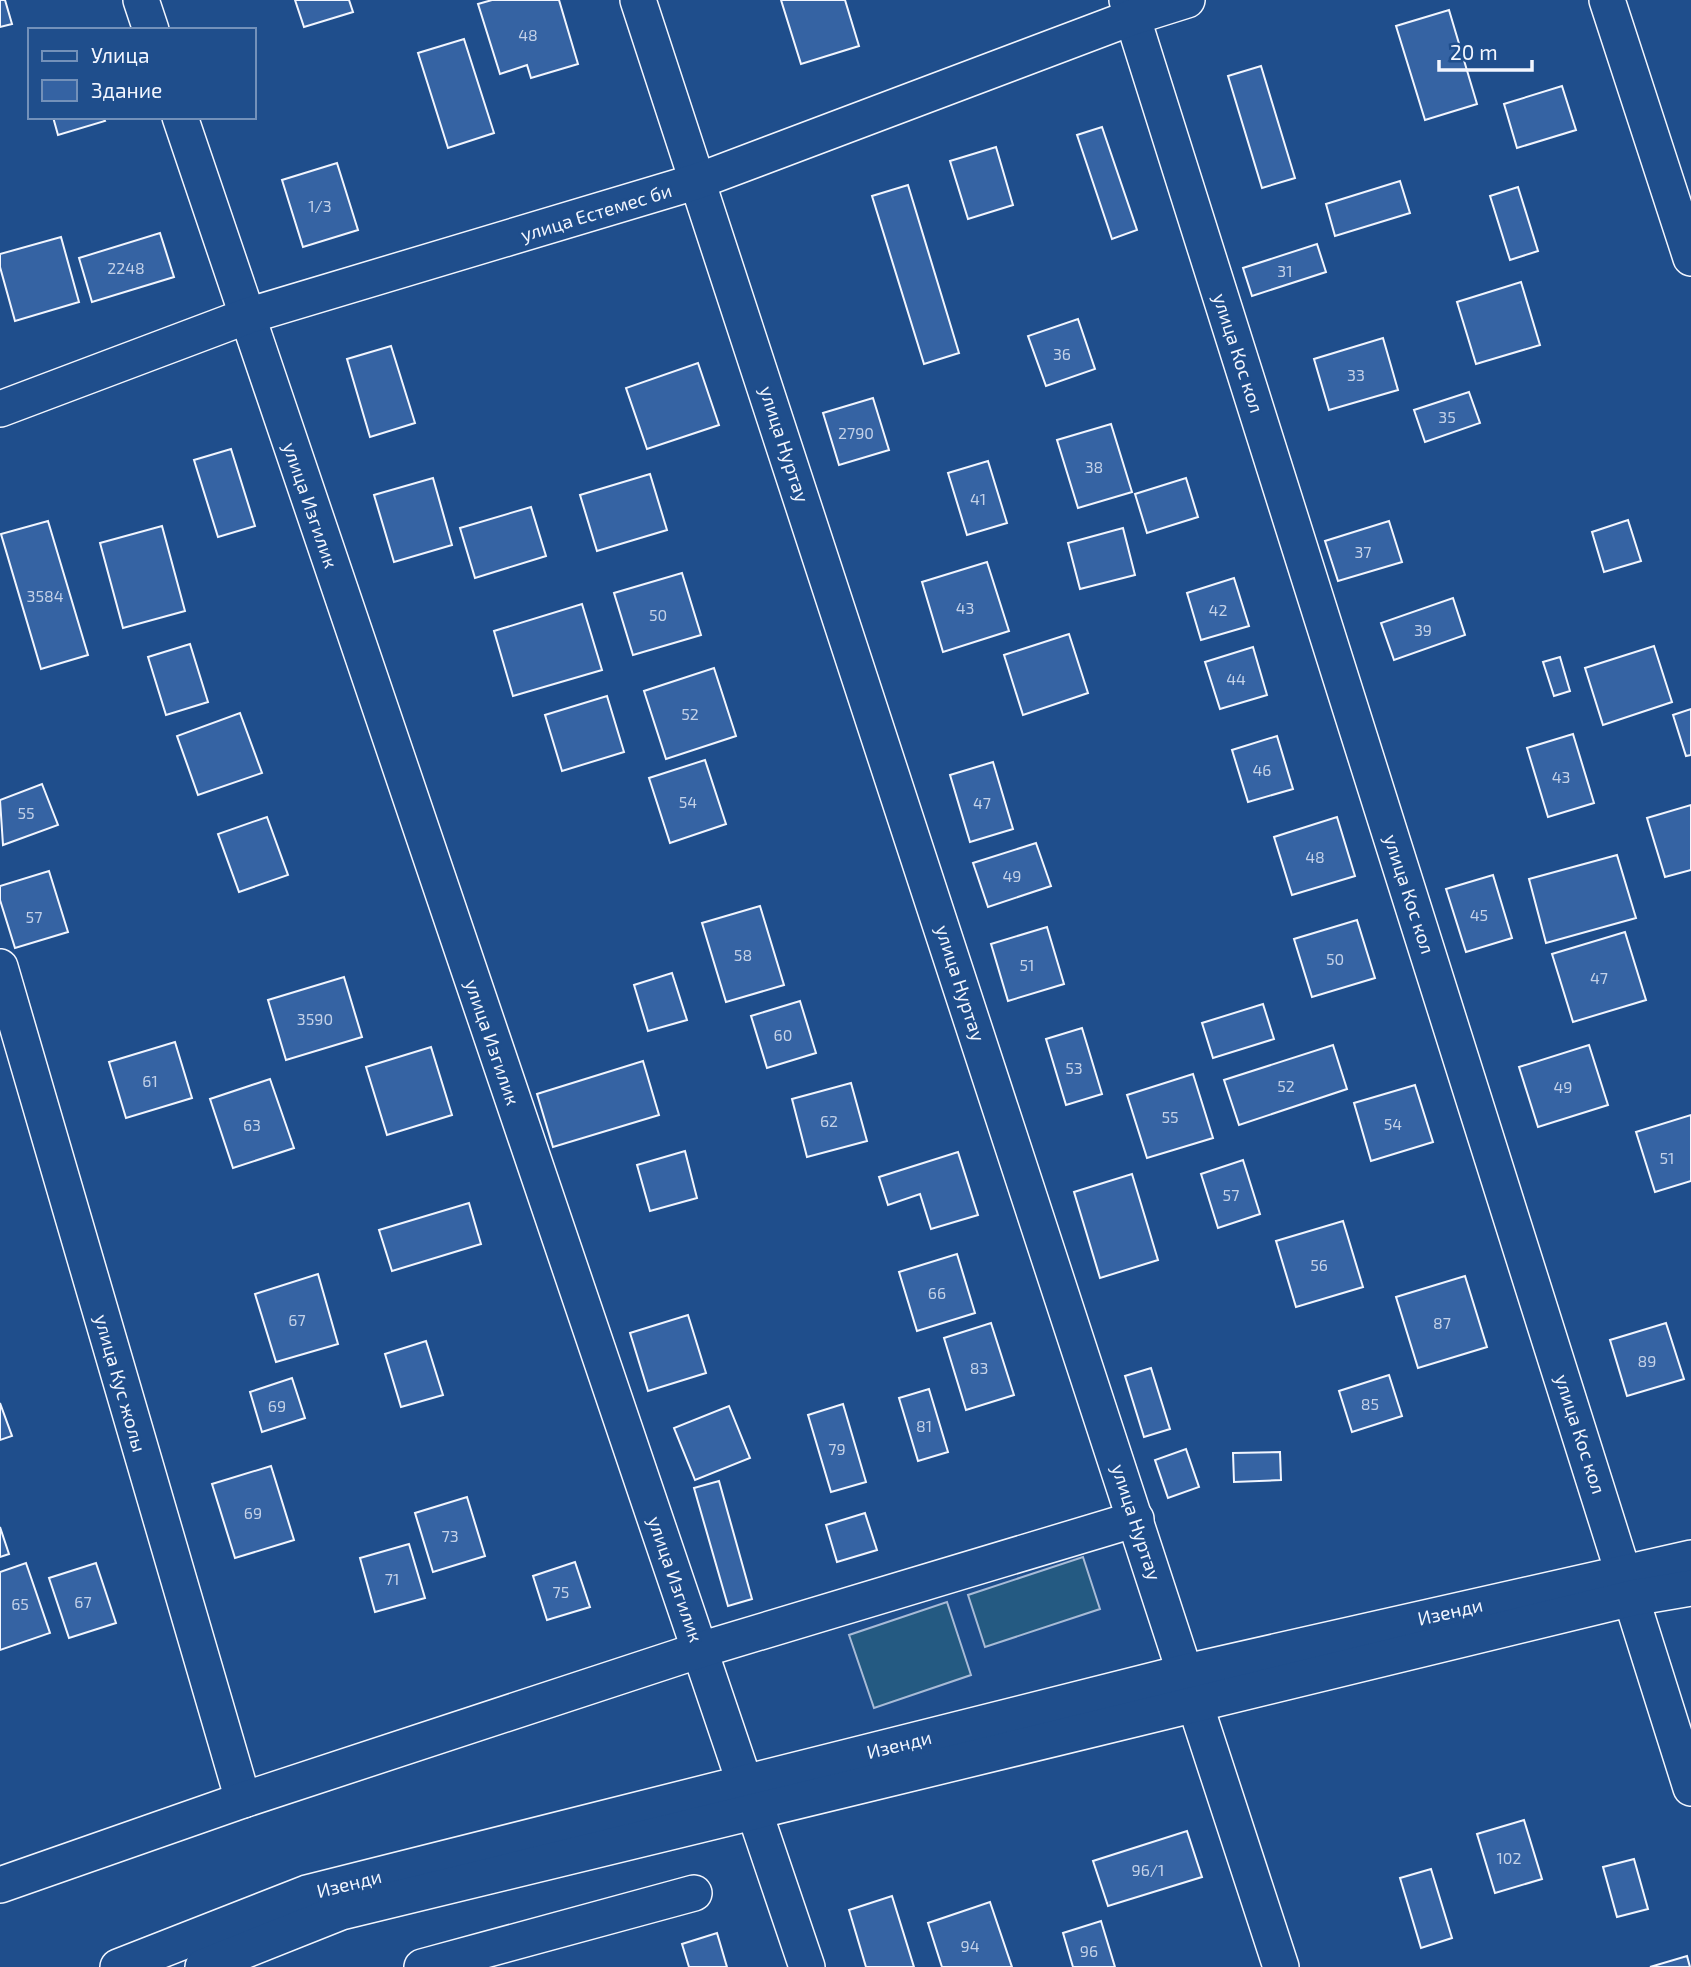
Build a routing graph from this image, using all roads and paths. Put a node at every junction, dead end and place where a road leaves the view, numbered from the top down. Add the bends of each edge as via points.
1 (141, 0) edge
2 (638, 0) edge
3 (1187, 0) edge
4 (1607, 0) edge
5 (1130, 8) edge
6 (150, 28) edge
7 (181, 119) edge
8 (698, 181) junction
9 (1691, 258) edge
10 (247, 316) junction
11 (0, 409) edge
12 (0, 967) edge
13 (1136, 1519) junction
14 (1691, 1558) edge
15 (1628, 1584) junction
16 (1691, 1588) edge
17 (700, 1650) junction
18 (1191, 1687) junction
19 (1691, 1788) edge
20 (749, 1797) junction
21 (243, 1800) junction
22 (0, 1885) edge
23 (694, 1893) dead end
24 (173, 1956) edge
25 (118, 1967) edge
26 (203, 1967) edge
27 (422, 1967) edge
28 (807, 1967) edge
29 (1281, 1967) edge

1 - 6 street
2 - 8 street, улица Нуртау
3 - 5 street, улица Естемес би
4 - 9 street
5 - 8 street, улица Естемес би
5 - 15 street, улица Кос кол
7 - 10 street, улица Изгилик
8 - 10 street, улица Естемес би
8 - 13 street, улица Нуртау
10 - 11 street, улица Естемес би
10 - 17 street, улица Изгилик
12 - 21 street, улица Кус жолы
13 - 17 street
13 - 18 street, улица Нуртау
14 - 15 street, Изенди
15 - 16 street, Изенди
15 - 18 street, Изенди
15 - 19 street, улица Кос кол
17 - 20 street, улица Изгилик
17 - 21 street
18 - 20 street, Изенди
18 - 29 street, улица Нуртау
20 - 24 street, Изенди via 307,1893
20 - 26 street, Изенди via 341,1913
20 - 28 street, улица Изгилик
21 - 22 street
23 - 27 street
24 - 25 street, Изенди

